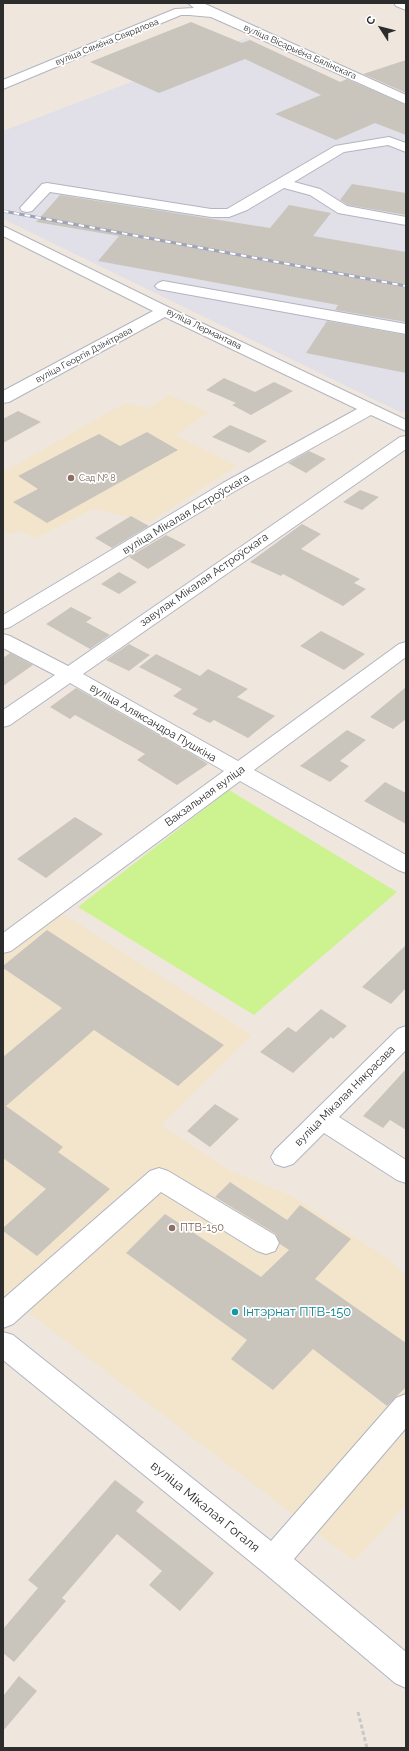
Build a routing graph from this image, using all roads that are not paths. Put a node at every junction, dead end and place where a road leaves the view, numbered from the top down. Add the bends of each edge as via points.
1 (194, 3) edge
2 (400, 3) edge
3 (406, 6) edge
4 (212, 13) junction
5 (3, 84) edge
6 (406, 100) edge
7 (406, 148) edge
8 (282, 183) junction
9 (28, 208) dead end
10 (406, 220) edge
11 (6, 234) edge
12 (163, 286) dead end
13 (166, 311) junction
14 (406, 329) edge
15 (3, 398) edge
16 (370, 409) junction
17 (406, 426) edge
18 (406, 441) edge
19 (3, 622) edge
20 (3, 640) edge
21 (406, 648) edge
22 (68, 674) junction
23 (3, 720) edge
24 (238, 772) junction
25 (406, 866) edge
26 (3, 945) edge
27 (406, 1035) edge
28 (322, 1119) junction
29 (284, 1157) dead end
30 (406, 1173) edge
31 (266, 1244) dead end
32 (3, 1316) edge
33 (3, 1344) edge
34 (406, 1407) edge
35 (273, 1561) junction
36 (406, 1672) edge

1 - 4 street, вуліца Вісарыёна Бялінскага
2 - 3 street
4 - 5 street, вуліца Сямёна Свярдлова via 179,12
4 - 6 street, вуліца Вісарыёна Бялінскага
7 - 8 street via 389,141 340,149
8 - 9 street via 230,213 211,213 47,187
8 - 10 street via 315,192 343,210
11 - 13 street, вуліца Лермантава
12 - 14 street
13 - 15 street, вуліца Георгія Дзімітрава
13 - 16 street, вуліца Лермантава
16 - 17 street, вуліца Лермантава
16 - 19 street, вуліца Мікалая Астроўскага via 229,487
18 - 22 street, завулак Мікалая Астроўскага
20 - 22 street, вуліца Аляксандра Пушкіна
21 - 24 street, Вакзальная вуліца
22 - 23 street, завулак Мікалая Астроўскага
22 - 24 street, вуліца Аляксандра Пушкіна
24 - 25 street, вуліца Аляксандра Пушкіна
24 - 26 street, Вакзальная вуліца
27 - 28 street, вуліца Мікалая Някрасава
28 - 29 street, вуліца Мікалая Някрасава
28 - 30 street
31 - 32 street via 159,1178
33 - 35 street, вуліца Мікалая Гогаля
34 - 35 street
35 - 36 street, вуліца Мікалая Гогаля

